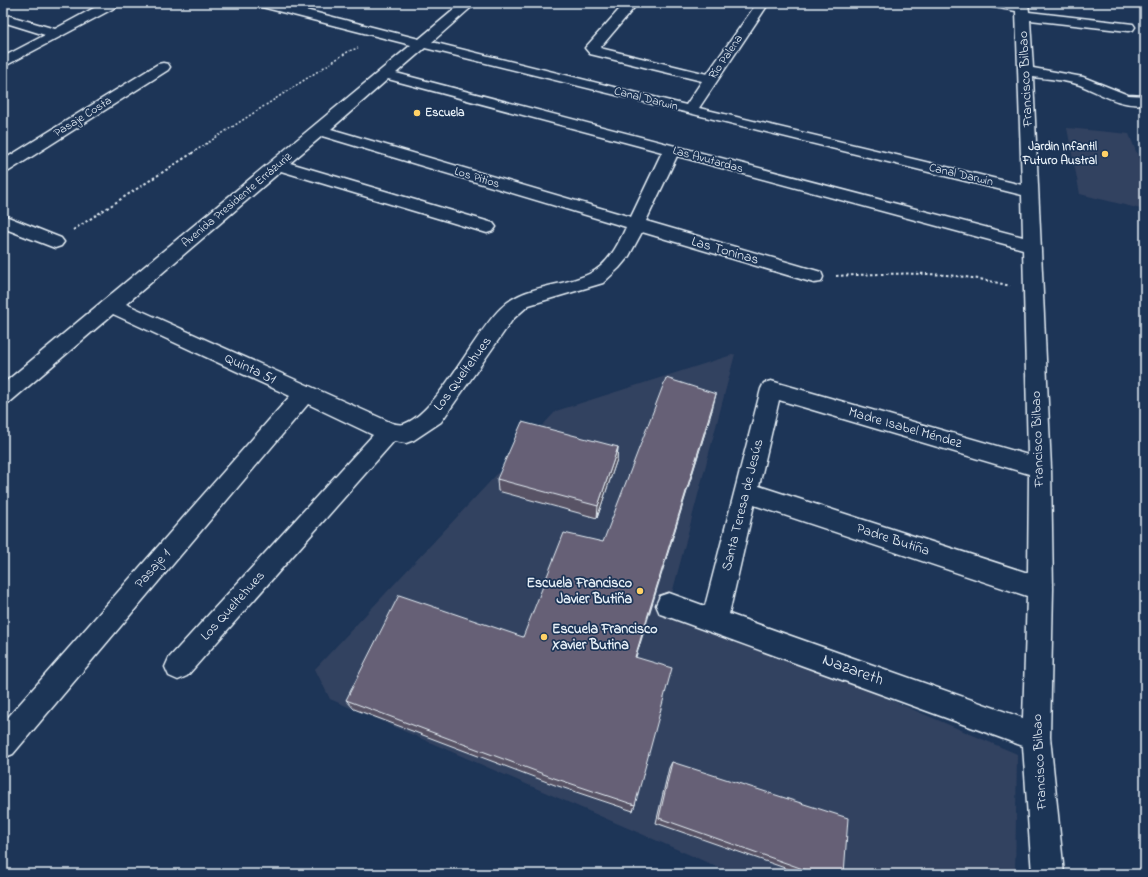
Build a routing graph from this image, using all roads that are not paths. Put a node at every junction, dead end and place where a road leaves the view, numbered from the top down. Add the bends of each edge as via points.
1 (113, 3) edge
2 (264, 3) edge
3 (470, 3) edge
4 (632, 3) edge
5 (763, 3) edge
6 (993, 3) edge
7 (1022, 9) edge
8 (3, 18) edge
9 (1128, 27) dead end
10 (56, 34) junction
11 (422, 43) junction
12 (3, 63) edge
13 (163, 67) dead end
14 (1026, 72) junction
15 (386, 74) junction
16 (711, 79) junction
17 (1145, 100) edge
18 (690, 110) junction
19 (319, 130) junction
20 (670, 151) junction
21 (279, 165) junction
22 (3, 167) edge
23 (1030, 192) junction
24 (3, 221) edge
25 (636, 226) junction
26 (486, 227) dead end
27 (55, 242) road end
28 (1031, 245) junction
29 (814, 277) road end
30 (112, 305) junction
31 (771, 389) joint
32 (304, 394) junction
33 (3, 396) edge
34 (389, 432) junction
35 (1040, 468) junction
36 (746, 492) junction
37 (1040, 589) junction
38 (669, 605) dead end
39 (714, 621) junction
40 (178, 667) dead end
41 (1036, 736) junction
42 (3, 744) edge
43 (1048, 874) edge

1 - 10 street
2 - 11 street, Canal Darwin
3 - 11 street, Avenida Presidente Errázuriz
4 - 16 street via 592,48 595,51
5 - 16 street, Río Palena
6 - 7 street
7 - 9 street
7 - 14 street, Francisco Bilbao
8 - 10 street
10 - 12 street
11 - 15 street, Avenida Presidente Errázuriz
11 - 18 street, Canal Darwin
13 - 22 street, Pasaje Costa
14 - 17 street via 1077,79 1129,100
14 - 23 street, Francisco Bilbao
15 - 19 street, Avenida Presidente Errázuriz
15 - 20 street, Las Avutardas
16 - 18 street, Río Palena
18 - 23 street, Canal Darwin
19 - 21 street, Avenida Presidente Errázuriz
19 - 25 street, Los Pitios
20 - 25 street, Los Queltehues
20 - 28 street, Las Avutardas
21 - 26 street
21 - 30 street, Avenida Presidente Errázuriz
23 - 28 street, Francisco Bilbao
24 - 27 street
25 - 29 street, Las Toninas
25 - 34 street, Los Queltehues via 613,264 596,278 522,300 506,314 434,416 406,434
28 - 35 street, Francisco Bilbao
30 - 32 street, Quinta 51
30 - 33 street, Avenida Presidente Errázuriz
31 - 35 street, Madre Isabel Méndez
31 - 36 street, Santa Teresa de Jesús
32 - 34 street, Quinta 51
32 - 42 street, Pasaje 1
34 - 40 street, Los Queltehues
35 - 37 street, Francisco Bilbao
36 - 37 street, Padre Butiña
36 - 39 street, Santa Teresa de Jesús
37 - 41 street, Francisco Bilbao
38 - 39 street, Nazareth
39 - 41 street, Nazareth
41 - 43 street, Francisco Bilbao

